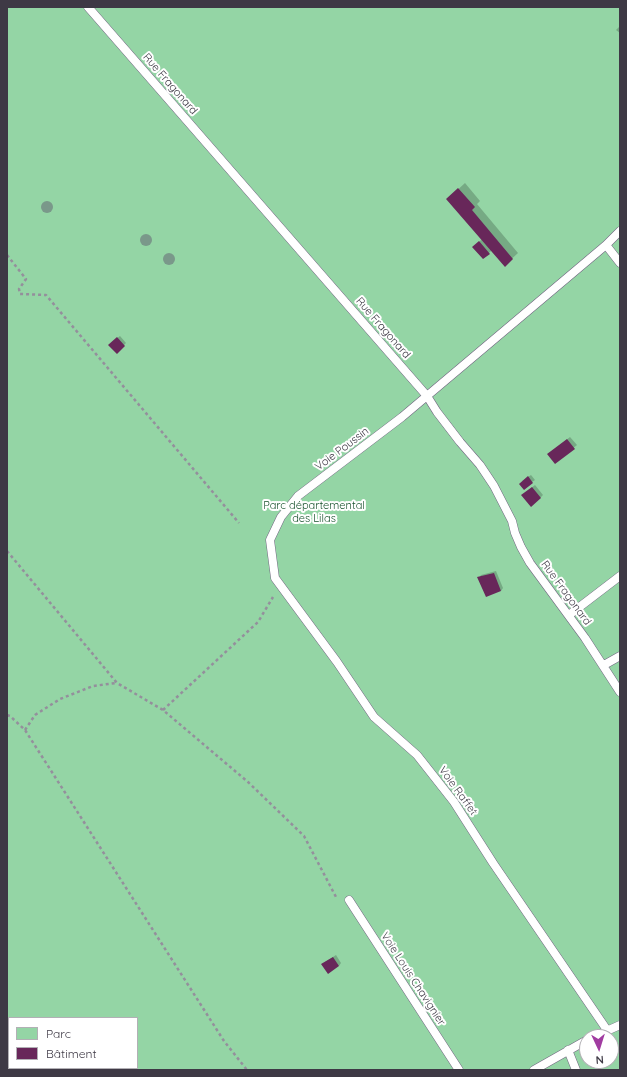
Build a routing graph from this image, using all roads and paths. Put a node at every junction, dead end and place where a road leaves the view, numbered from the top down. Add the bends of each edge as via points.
1 (88, 7) edge
2 (620, 231) edge
3 (606, 245) junction
4 (7, 255) edge
5 (620, 263) edge
6 (427, 396) junction
7 (239, 523) dead end
8 (7, 551) edge
9 (620, 576) edge
10 (276, 578) junction
11 (568, 615) junction
12 (620, 656) edge
13 (604, 666) junction
14 (117, 683) junction
15 (620, 692) edge
16 (163, 710) junction
17 (7, 715) edge
18 (24, 730) junction
19 (349, 900) joint
20 (620, 1025) edge
21 (606, 1029) edge
22 (610, 1029) edge
23 (579, 1044) edge
24 (568, 1050) junction
25 (247, 1070) edge
26 (459, 1070) edge
27 (534, 1070) edge
28 (576, 1070) edge

1 - 6 lane, Rue Fragonard
2 - 3 lane, Voie Poussin
3 - 5 lane
3 - 6 lane, Voie Poussin
4 - 7 path via 26,279 19,289 20,294 46,295
6 - 10 lane, Voie Poussin via 298,496 281,517 270,540
6 - 11 lane, Rue Fragonard via 494,486 530,563
8 - 14 path
9 - 11 lane
10 - 16 path via 278,590 258,622
10 - 21 lane, Voie Raffet via 374,717 417,755 454,802
11 - 13 lane, Rue Fragonard
12 - 13 lane
13 - 15 lane, Rue Fragonard
14 - 16 path
14 - 18 path via 93,686 60,699 35,715
16 - 19 path via 248,782 304,836 339,903 344,905
17 - 18 path
18 - 25 path via 224,1041
19 - 26 lane, Voie Louis Chavignier
20 - 22 lane
23 - 24 lane
24 - 27 lane
24 - 28 lane

